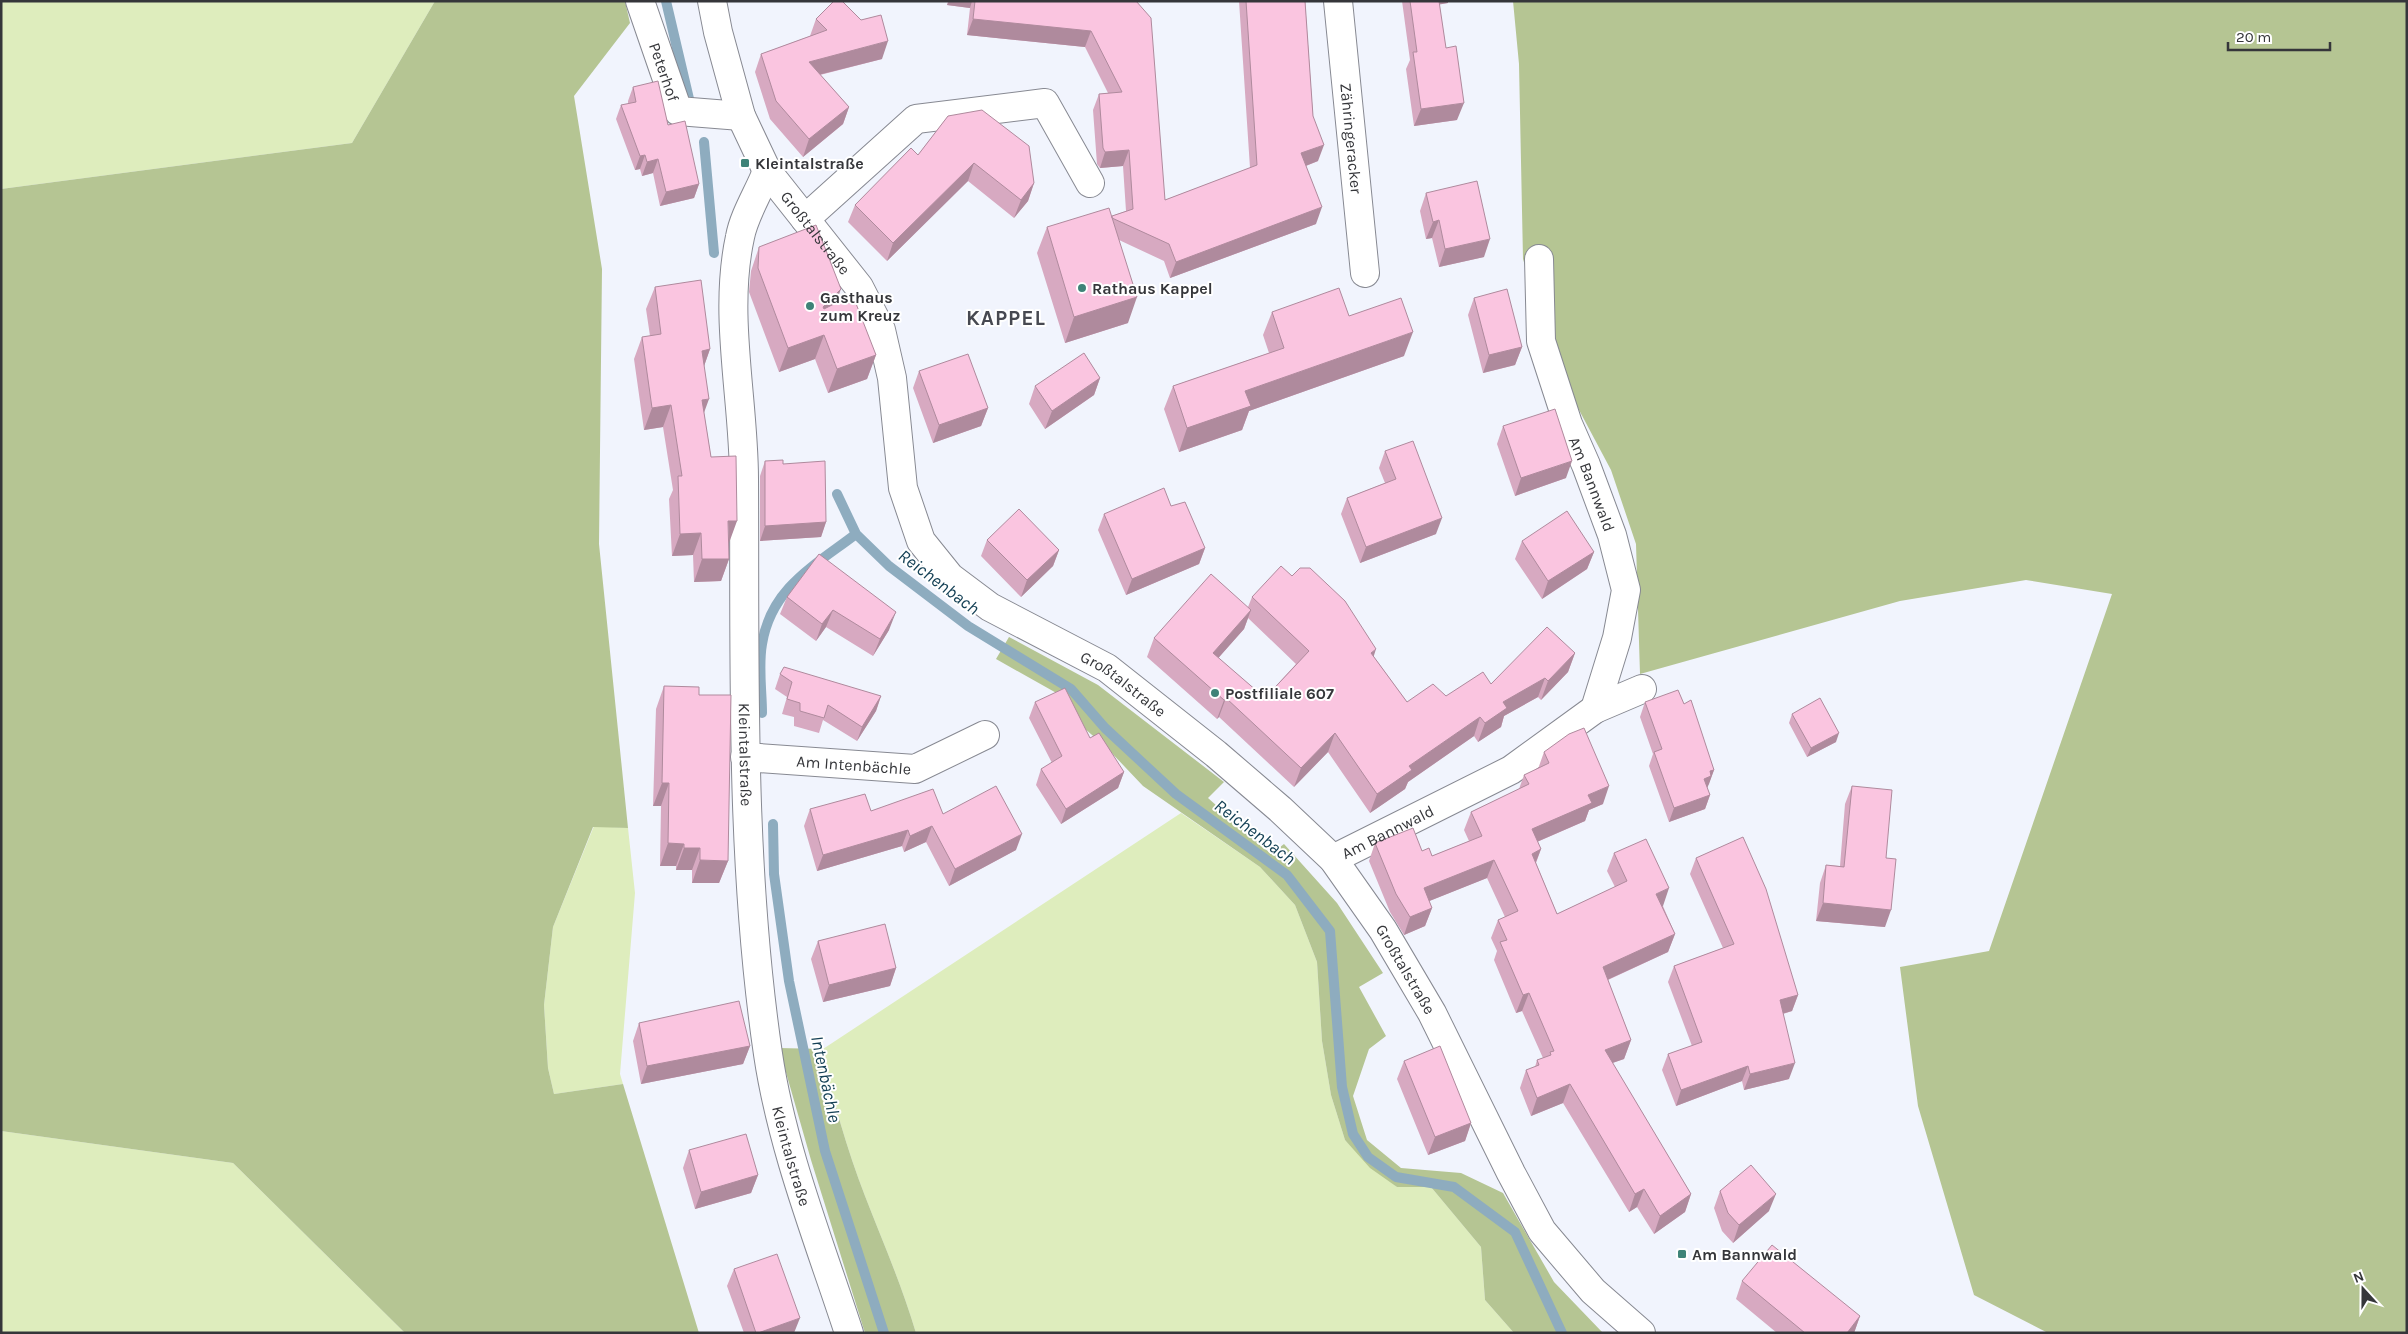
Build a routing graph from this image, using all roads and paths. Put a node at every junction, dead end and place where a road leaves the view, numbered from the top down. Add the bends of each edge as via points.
1 (640, 1) edge
2 (712, 1) edge
3 (1338, 1) edge
4 (718, 113) junction
5 (767, 171) junction
6 (1090, 183) dead end
7 (806, 219) junction
8 (1539, 259) dead end
9 (1365, 273) dead end
10 (1642, 689) dead end
11 (1595, 709) junction
12 (985, 735) dead end
13 (745, 757) junction
14 (1333, 859) junction
15 (849, 1333) edge
16 (1641, 1333) edge

1 - 4 street, Peterhof via 678,111
2 - 4 street, Großtalstraße via 718,32
3 - 9 street, Zähringeracker
4 - 5 street, Großtalstraße
5 - 7 street, Großtalstraße
5 - 13 street, Kleintalstraße via 740,233 733,282 744,474
6 - 7 street via 1044,103 916,119
7 - 14 street, Großtalstraße via 859,287 881,330 892,378 903,488 922,540 950,577 990,607 1107,668 1216,754
8 - 11 street, Am Bannwald via 1541,341 1568,424 1612,535 1626,590 1618,638
10 - 11 street, Am Bannwald
11 - 14 street, Am Bannwald via 1511,770
12 - 13 street, Am Intenbächle via 915,769
13 - 15 street, Kleintalstraße via 757,958 768,1056 791,1157
14 - 16 street, Großtalstraße via 1383,930 1432,1013 1542,1231 1593,1291

